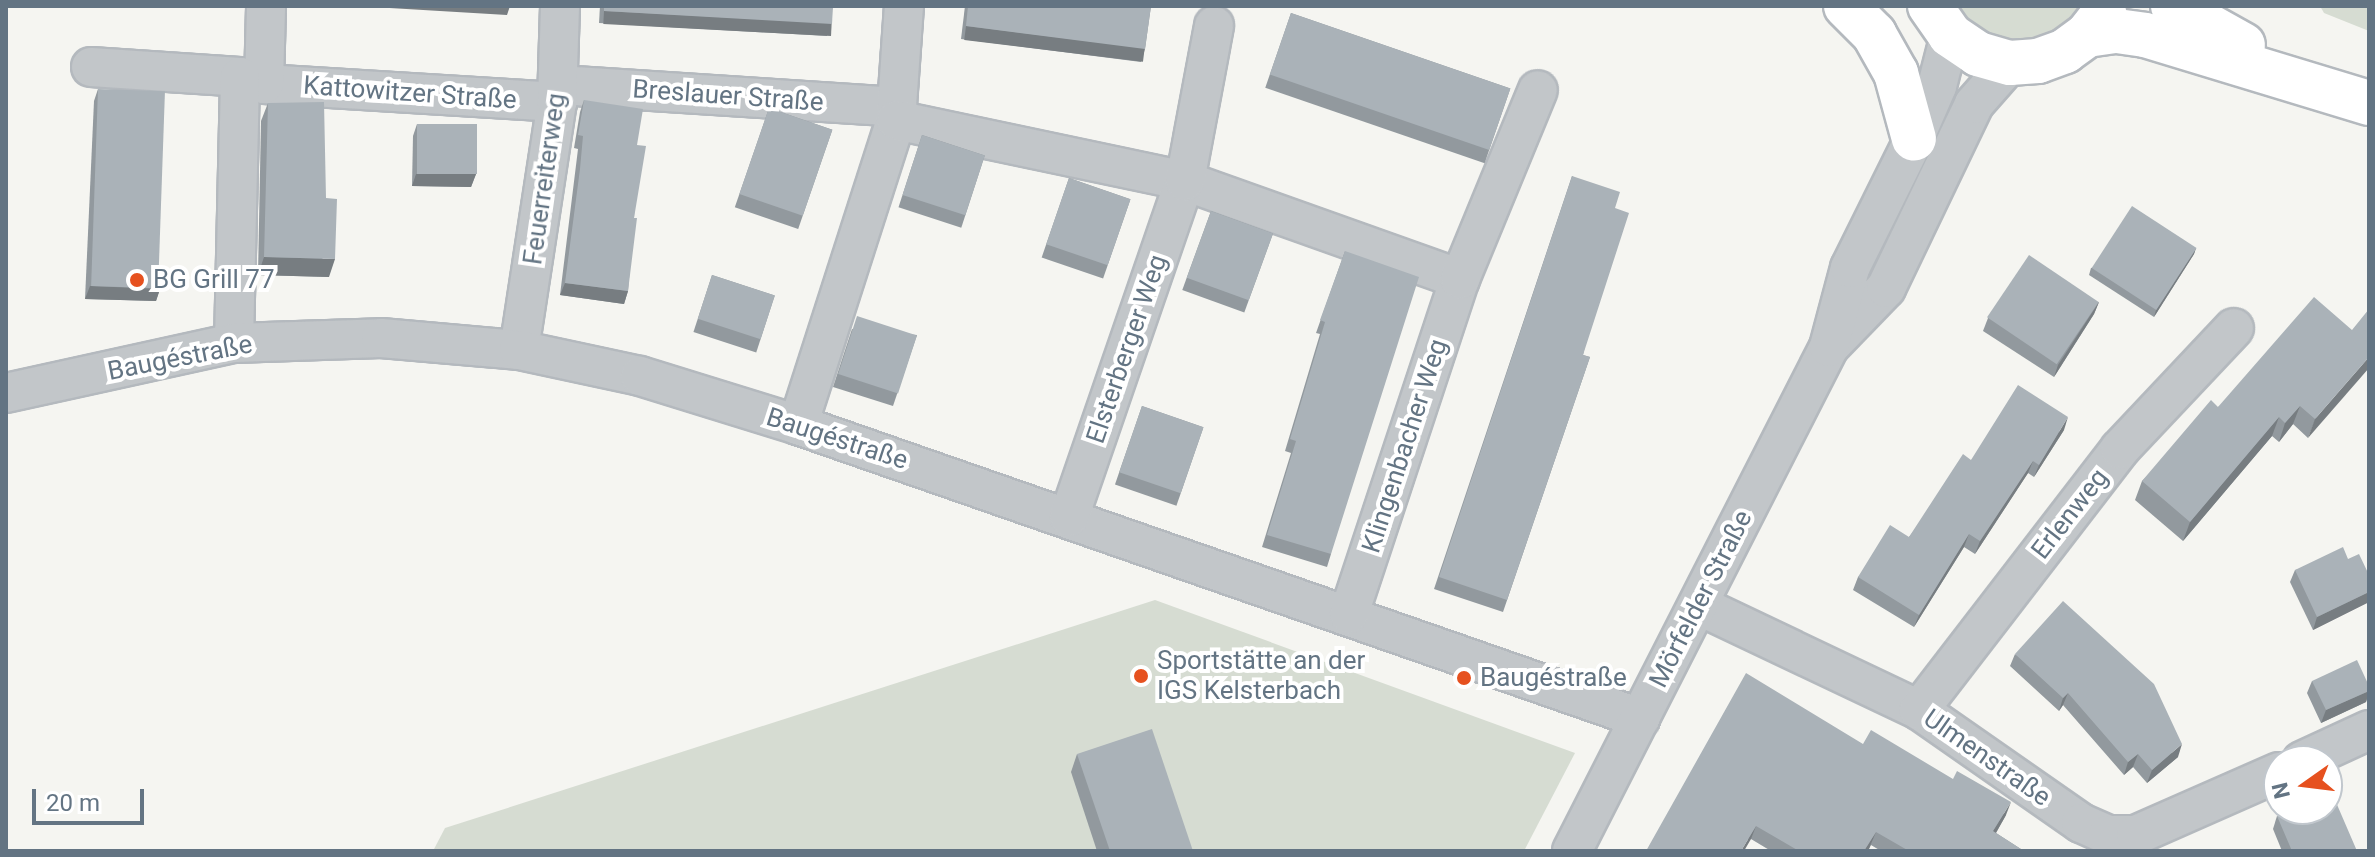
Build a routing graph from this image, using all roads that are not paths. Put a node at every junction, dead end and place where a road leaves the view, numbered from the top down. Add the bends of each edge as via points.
1 (266, 6) edge
2 (560, 6) edge
3 (904, 6) edge
4 (1846, 6) edge
5 (2173, 6) edge
6 (2097, 20) edge
7 (1940, 21) edge
8 (1214, 26) dead end
9 (2010, 63) junction
10 (91, 67) dead end
11 (252, 80) junction
12 (2312, 84) junction
13 (1538, 90) dead end
14 (558, 94) junction
15 (2369, 103) edge
16 (897, 114) junction
17 (1914, 139) junction
18 (1185, 181) junction
19 (1460, 279) junction
20 (2234, 328) dead end
21 (234, 343) junction
22 (1829, 347) junction
23 (519, 350) junction
24 (6, 393) edge
25 (798, 425) junction
26 (1069, 517) junction
27 (1698, 605) junction
28 (1349, 614) junction
29 (1919, 710) junction
30 (1640, 718) junction
31 (2369, 730) edge
32 (2337, 745) edge
33 (2263, 779) edge
34 (1572, 851) edge

1 - 11 street
2 - 14 street, Feuerreiterweg
3 - 16 street
4 - 17 main road via 1874,34 1896,73
5 - 12 main road
6 - 9 main road via 2051,56
6 - 12 main road via 2117,31
7 - 9 main road via 1978,54
7 - 17 street, Mörfelder Straße via 1937,86
8 - 18 street, Elsterberger Weg
9 - 22 street, Mörfelder Straße via 1974,104 1886,288
10 - 11 street, Kattowitzer Straße
11 - 14 street, Kattowitzer Straße
11 - 21 street
12 - 15 main road
13 - 19 street, Klingenbacher Weg
14 - 16 street, Breslauer Straße
14 - 23 street, Feuerreiterweg
16 - 18 street
16 - 25 street
17 - 22 street, Mörfelder Straße via 1850,268
18 - 19 street
18 - 26 street, Elsterberger Weg
19 - 28 street, Klingenbacher Weg
20 - 29 street, Erlenweg via 2120,449
21 - 23 street, Baugéstraße via 381,338
21 - 24 street, Baugéstraße
22 - 27 street, Mörfelder Straße
23 - 25 street, Baugéstraße via 640,376
25 - 26 street, Baugéstraße
26 - 28 street, Baugéstraße
27 - 29 street, Ulmenstraße
27 - 30 street, Mörfelder Straße
28 - 30 street, Baugéstraße
29 - 33 street, Ulmenstraße via 2081,823 2108,835 2136,835
30 - 34 street, Mörfelder Straße
31 - 32 street

